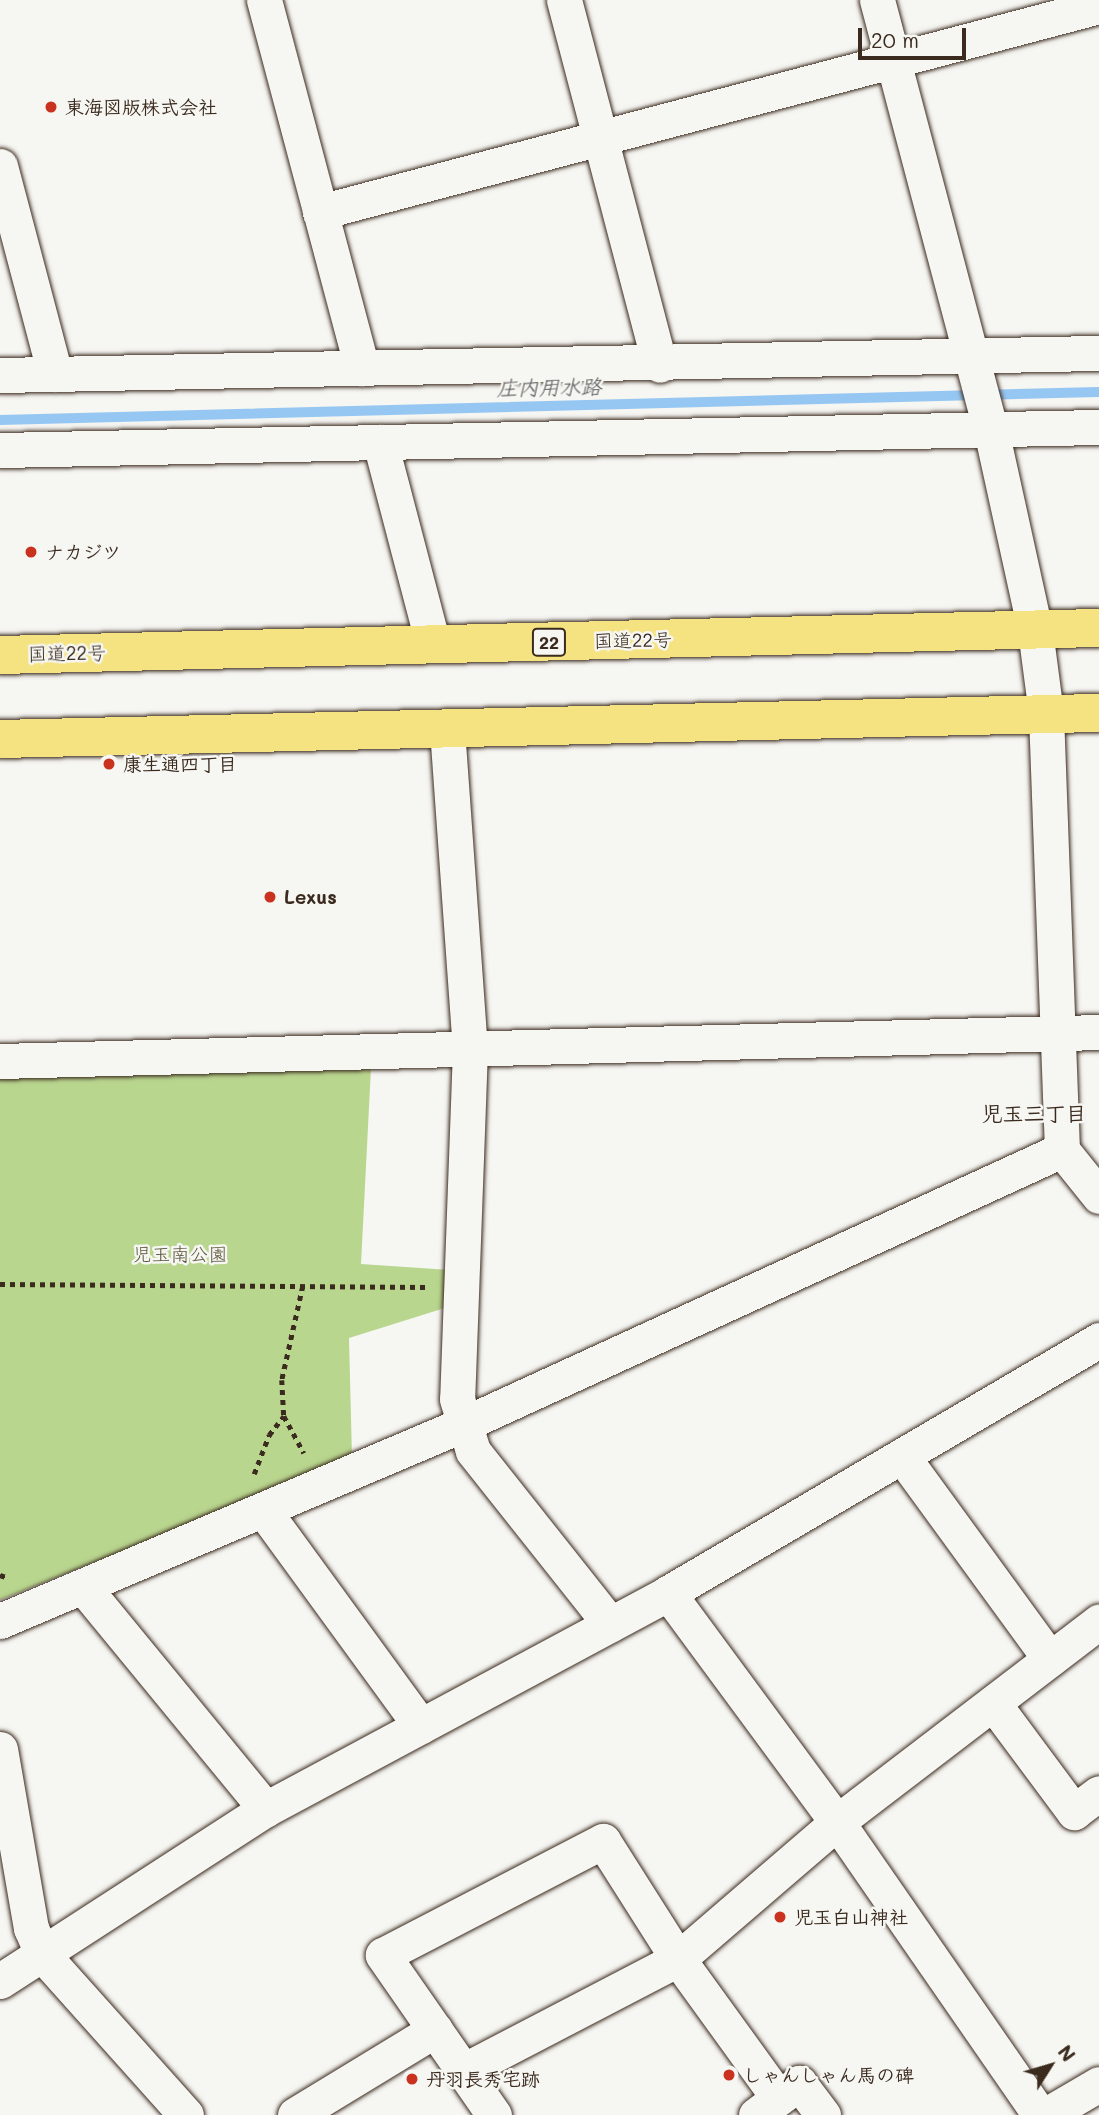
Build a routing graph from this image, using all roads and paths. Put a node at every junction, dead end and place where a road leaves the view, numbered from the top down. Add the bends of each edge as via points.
1 (264, 0) edge
2 (564, 0) edge
3 (877, 0) edge
4 (1099, 6) edge
5 (893, 61) junction
6 (601, 138) junction
7 (0, 166) edge
8 (320, 212) junction
9 (1099, 353) edge
10 (973, 364) junction
11 (660, 365) junction
12 (362, 368) junction
13 (55, 374) junction
14 (0, 375) edge
15 (988, 420) junction
16 (1099, 427) edge
17 (380, 442) junction
18 (0, 450) edge
19 (1099, 628) edge
20 (1035, 630) junction
21 (433, 644) junction
22 (0, 654) edge
23 (1099, 713) edge
24 (1046, 714) junction
25 (447, 729) junction
26 (0, 739) edge
27 (1061, 1032) junction
28 (1099, 1032) edge
29 (470, 1049) junction
30 (0, 1061) edge
31 (1062, 1150) junction
32 (1099, 1196) edge
33 (0, 1284) edge
34 (303, 1286) junction
35 (461, 1287) junction
36 (1099, 1340) edge
37 (464, 1424) junction
38 (902, 1455) junction
39 (323, 1485) junction
40 (264, 1511) junction
41 (85, 1589) junction
42 (668, 1593) junction
43 (0, 1621) edge
44 (1099, 1622) edge
45 (610, 1624) junction
46 (1051, 1659) junction
47 (993, 1703) junction
48 (421, 1726) junction
49 (0, 1749) edge
50 (1099, 1793) edge
51 (266, 1809) junction
52 (837, 1822) junction
53 (42, 1954) junction
54 (678, 1958) junction
55 (0, 1982) edge
56 (435, 2030) junction
57 (465, 2070) junction
58 (1099, 2084) edge
59 (767, 2106) edge
60 (186, 2115) edge
61 (295, 2115) edge
62 (494, 2115) edge
63 (822, 2115) edge
64 (1040, 2115) edge
65 (1046, 2115) edge

1 - 8 street
2 - 6 street
3 - 5 street
4 - 5 street
5 - 6 street
5 - 10 street
6 - 8 street
6 - 11 street
7 - 13 street
8 - 12 street
9 - 10 street
10 - 11 street
10 - 15 street
11 - 12 street
12 - 13 street
13 - 14 street
15 - 16 street
15 - 17 street
15 - 20 street
17 - 18 street
17 - 21 street
19 - 20 highway, 国道22号 / 22
20 - 21 highway, 国道22号 / 22
20 - 24 street
21 - 22 highway, 国道22号 / 22
23 - 24 highway
24 - 25 highway
24 - 27 street
25 - 26 highway
25 - 29 street
27 - 28 street
27 - 29 street
27 - 31 street
29 - 30 street
29 - 35 street
31 - 32 street
31 - 37 street
33 - 34 path
34 - 35 path
34 - 39 path via 282,1380 284,1416
35 - 37 street via 457,1399
36 - 38 street
37 - 39 street
37 - 45 street via 472,1451
38 - 42 street
38 - 46 street
39 - 40 street
40 - 41 street
40 - 48 street
41 - 43 street
41 - 51 street
42 - 45 street
42 - 52 street
44 - 46 street
45 - 48 street
46 - 47 street
47 - 50 street via 1074,1812
47 - 52 street
48 - 51 street
49 - 53 street via 31,1928
51 - 53 street
52 - 54 street
52 - 64 street
53 - 55 street
53 - 60 street
54 - 56 street via 603,1842 383,1955
54 - 57 street
54 - 59 street
56 - 57 street
56 - 61 street
57 - 62 street
58 - 65 street
59 - 63 street via 799,2083

